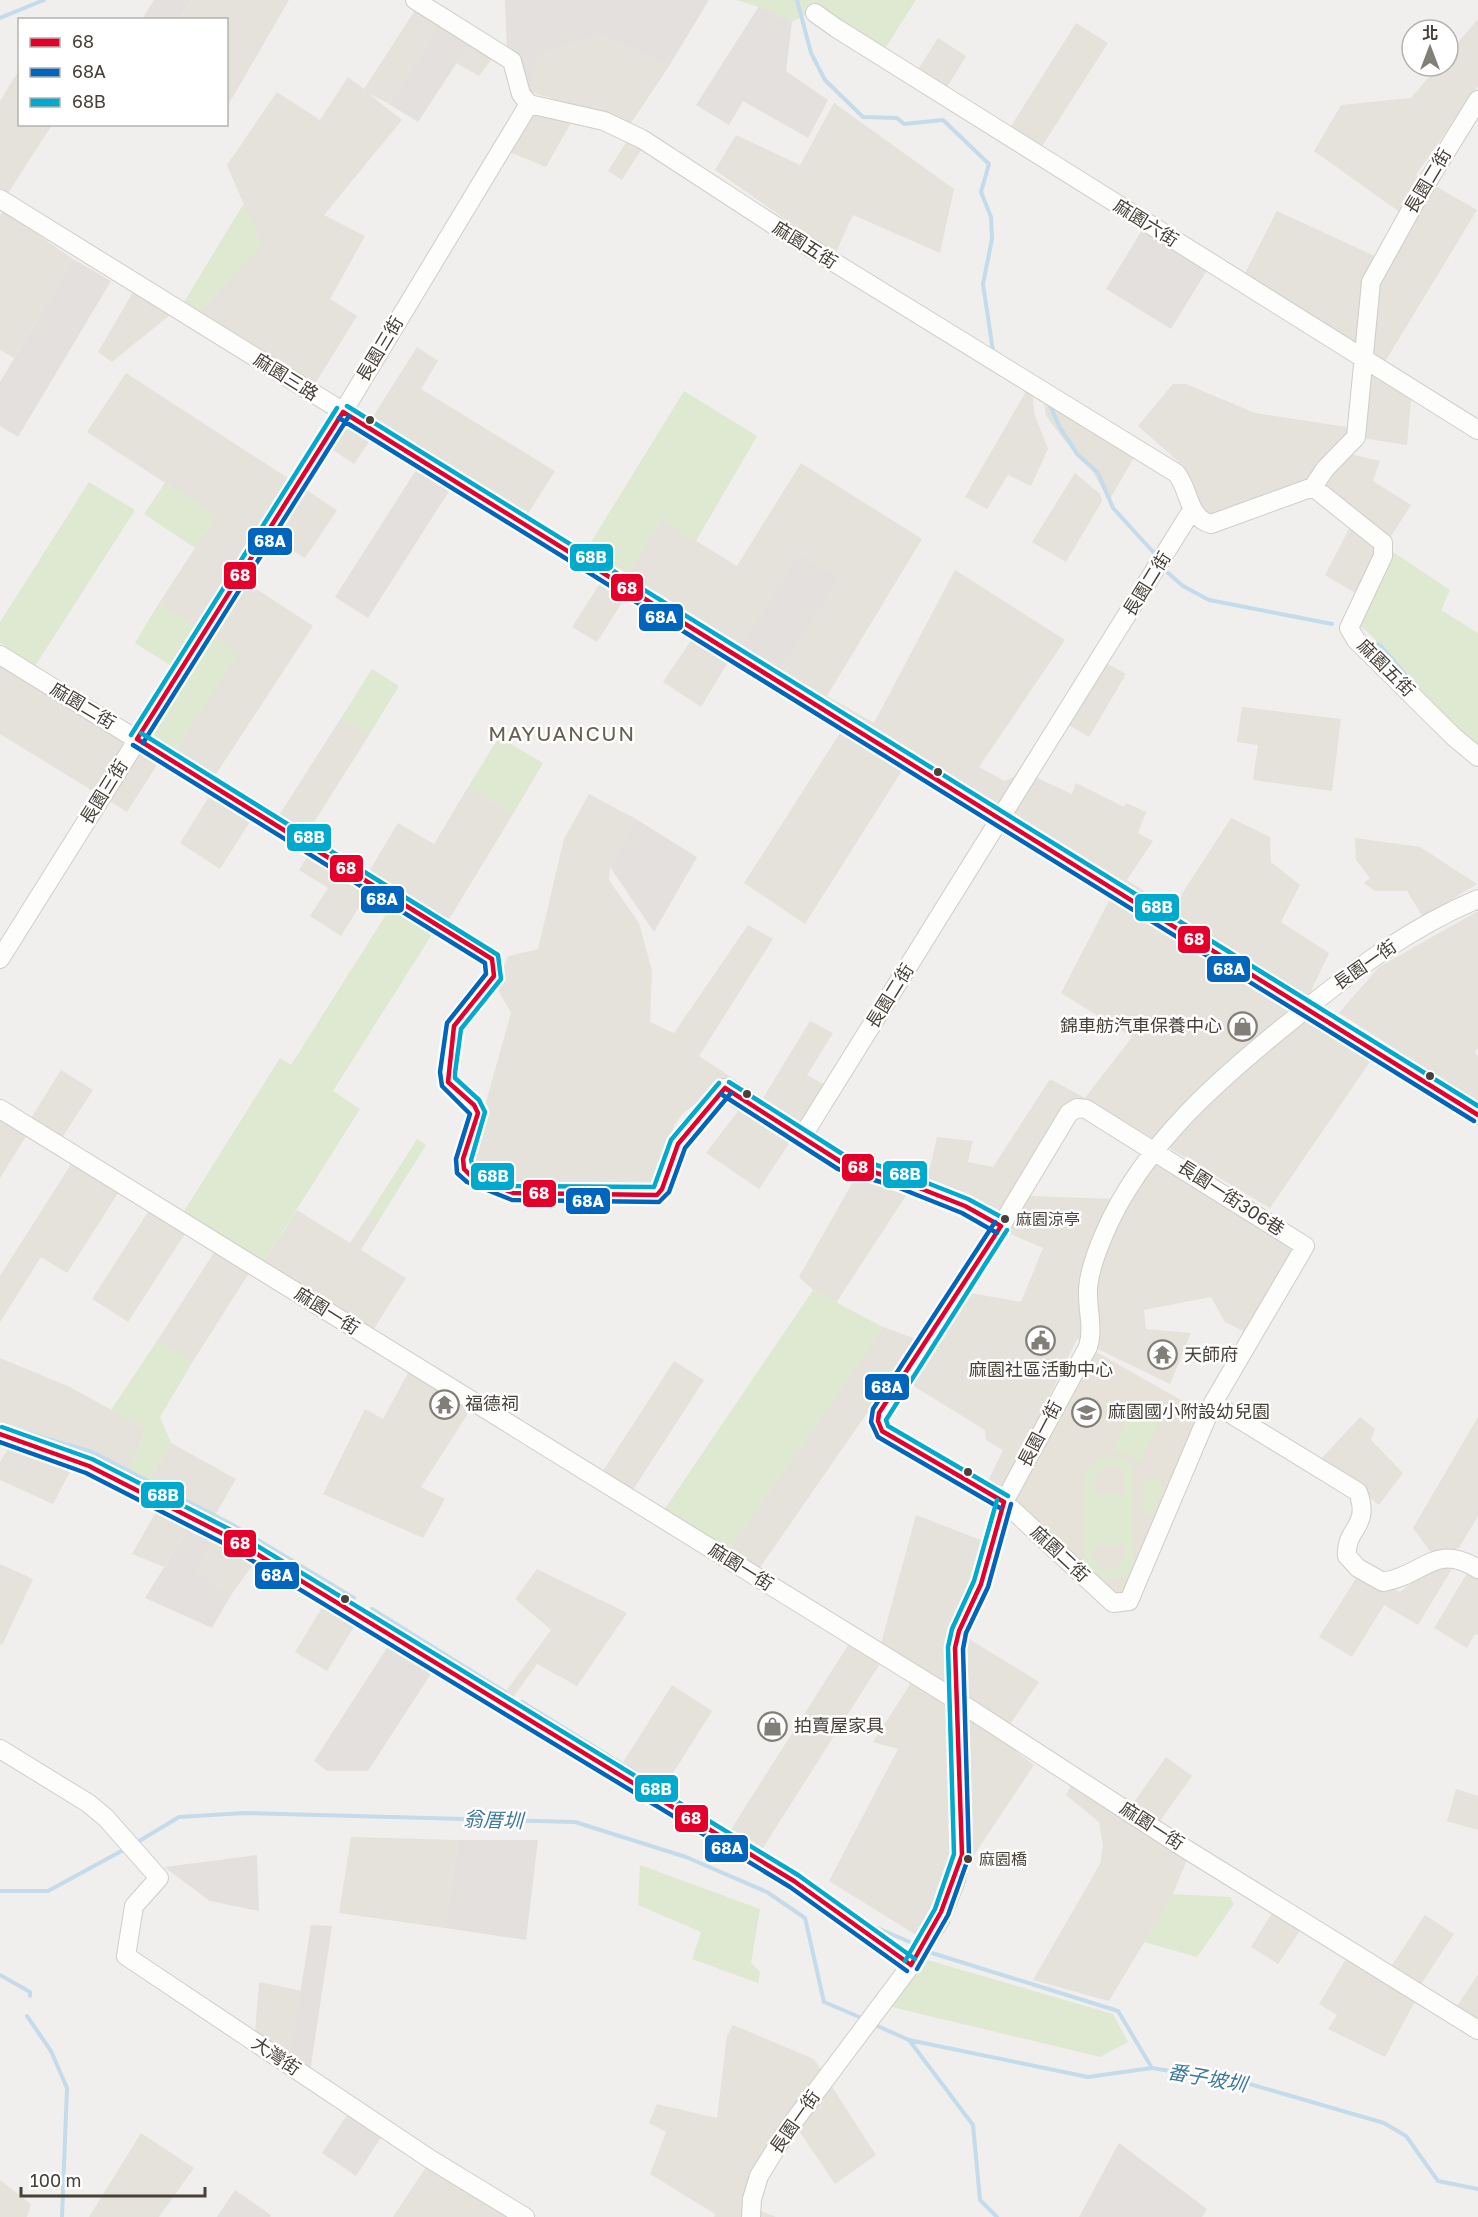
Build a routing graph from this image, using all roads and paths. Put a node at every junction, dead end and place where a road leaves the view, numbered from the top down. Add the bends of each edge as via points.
1 (416, 0) edge
2 (815, 13) dead end
3 (1478, 100) edge
4 (528, 104) junction
5 (0, 199) edge
6 (1364, 360) junction
7 (343, 412) junction
8 (1478, 430) edge
9 (1313, 487) junction
10 (1192, 510) junction
11 (0, 656) edge
12 (137, 740) junction
13 (1478, 757) edge
14 (1000, 821) junction
15 (1478, 899) edge
16 (0, 959) edge
17 (1307, 1008) junction
18 (0, 1109) edge
19 (1478, 1115) edge
20 (802, 1137) junction
21 (1156, 1150) junction
22 (1001, 1226) junction
23 (1213, 1403) junction
24 (0, 1434) edge
25 (1004, 1502) junction
26 (1478, 1569) edge
27 (956, 1700) junction
28 (0, 1749) edge
29 (911, 1965) junction
30 (1478, 2030) edge
31 (525, 2217) edge
32 (751, 2217) edge

1 - 4 street via 512,61 521,94
2 - 6 street, 麻園六街
3 - 6 street, 長園二街 via 1371,282
4 - 7 street, 長園三街
4 - 10 street, 麻園五街 via 604,121 642,139 780,230 1176,473
5 - 7 street, 麻園三路
6 - 8 street, 麻園六街
6 - 9 street, 長園二街 via 1356,437
7 - 12 street, 長園三街
7 - 14 street, 麻園三路
9 - 10 street via 1212,524
9 - 13 street, 麻園五街 via 1383,543 1383,556 1349,628 1356,640
10 - 14 street, 長園二街
11 - 12 street, 麻園二街
12 - 16 street, 長園三街
12 - 20 street, 麻園二街 via 492,959 494,976 454,1026 447,1072 448,1082 478,1113 463,1158 464,1169 470,1175 513,1193 657,1195 678,1144 725,1088
14 - 17 street, 麻園三路
14 - 20 street, 長園二街
15 - 17 street, 長園一街 via 1444,914 1367,961
17 - 19 street, 麻園三路
17 - 21 street, 長園一街 via 1231,1069
18 - 27 street, 麻園一街
20 - 22 street, 麻園二街 via 841,1162 965,1206
21 - 22 street, 長園一街306巷 via 1086,1109 1077,1108 1069,1113
21 - 23 street, 長園一街306巷 via 1305,1246
21 - 25 street, 長園一街 via 1105,1233 1088,1287 1092,1336 1088,1347
22 - 25 street, 麻園二街 via 879,1413 878,1421 882,1431
23 - 25 street, 麻園二街 via 1129,1601 1113,1603
23 - 26 street via 1358,1492 1362,1519 1346,1544 1347,1556 1358,1568 1383,1582 1398,1580 1445,1557 1458,1558
24 - 29 street via 70,1458 229,1537 794,1881
25 - 27 street, 長園一街 via 981,1584 955,1648
27 - 29 street, 長園一街 via 962,1855 940,1920
27 - 30 street, 麻園一街
28 - 31 street, 大灣街 via 88,1803 159,1878 134,1906 126,1956 420,2152
29 - 32 street, 長園一街 via 788,2129 759,2176

